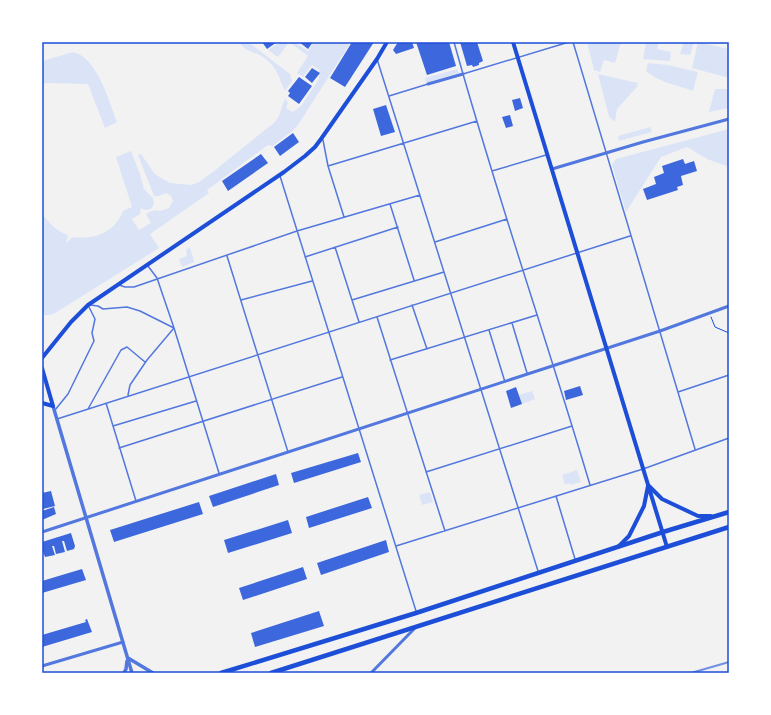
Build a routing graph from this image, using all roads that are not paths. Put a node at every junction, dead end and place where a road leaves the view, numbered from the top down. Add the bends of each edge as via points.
1 (387, 42) edge
2 (454, 42) edge
3 (513, 42) edge
4 (569, 42) edge
5 (573, 42) edge
6 (518, 57) junction
7 (377, 60) junction
8 (463, 74) junction
9 (428, 84) joint
10 (389, 96) junction
11 (729, 119) edge
12 (477, 121) junction
13 (322, 138) junction
14 (404, 144) junction
15 (606, 153) junction
16 (547, 155) junction
17 (328, 166) junction
18 (552, 169) junction
19 (492, 171) junction
20 (280, 175) junction
21 (420, 195) junction
22 (390, 204) junction
23 (344, 218) junction
24 (507, 219) junction
25 (398, 228) junction
26 (297, 231) junction
27 (630, 236) junction
28 (435, 242) junction
29 (335, 247) junction
30 (577, 252) junction
31 (226, 256) junction
32 (305, 257) junction
33 (146, 264) junction
34 (523, 269) junction
35 (444, 271) junction
36 (157, 278) junction
37 (312, 280) junction
38 (414, 281) junction
39 (117, 284) junction
40 (451, 293) junction
41 (241, 300) junction
42 (352, 300) junction
43 (88, 304) junction
44 (412, 305) junction
45 (729, 306) edge
46 (537, 315) junction
47 (376, 317) junction
48 (359, 322) junction
49 (512, 323) junction
50 (174, 328) junction
51 (489, 330) junction
52 (660, 331) junction
53 (329, 332) junction
54 (465, 338) junction
55 (606, 348) junction
56 (427, 349) junction
57 (258, 355) junction
58 (42, 358) edge
59 (390, 360) junction
60 (145, 362) junction
61 (554, 365) junction
62 (42, 368) edge
63 (528, 374) junction
64 (729, 375) edge
65 (342, 376) junction
66 (189, 377) junction
67 (505, 382) junction
68 (481, 389) junction
69 (678, 392) junction
70 (128, 396) junction
71 (271, 399) junction
72 (196, 401) junction
73 (42, 403) edge
74 (106, 403) junction
75 (54, 408) junction
76 (88, 409) junction
77 (407, 413) junction
78 (58, 419) junction
79 (202, 421) junction
80 (113, 426) junction
81 (572, 426) junction
82 (359, 429) junction
83 (729, 438) edge
84 (120, 448) junction
85 (500, 449) junction
86 (695, 449) junction
87 (288, 452) junction
88 (643, 469) junction
89 (426, 472) junction
90 (219, 475) junction
91 (590, 485) junction
92 (648, 486) junction
93 (556, 496) junction
94 (137, 502) junction
95 (518, 508) junction
96 (729, 512) edge
97 (714, 516) junction
98 (87, 518) junction
99 (729, 527) edge
100 (445, 531) junction
101 (42, 532) edge
102 (663, 532) junction
103 (396, 546) junction
104 (667, 547) junction
105 (617, 548) junction
106 (576, 561) junction
107 (539, 573) junction
108 (416, 613) junction
109 (415, 628) junction
110 (123, 642) junction
111 (128, 658) junction
112 (42, 666) edge
113 (124, 673) edge
114 (132, 673) edge
115 (153, 673) edge
116 (221, 673) edge
117 (274, 673) edge
118 (371, 673) edge

1 - 7 main road
2 - 8 lane
3 - 6 main road
4 - 6 lane
5 - 15 lane
6 - 8 lane
6 - 16 main road
7 - 10 lane
7 - 13 main road
8 - 9 street
8 - 12 lane
9 - 10 lane
10 - 14 lane
11 - 15 street
12 - 14 lane
12 - 19 lane
13 - 17 lane
13 - 20 main road via 316,148
14 - 17 lane
14 - 21 lane
15 - 18 street
15 - 27 lane
16 - 18 main road
16 - 19 lane
17 - 23 lane
18 - 30 main road
19 - 24 lane
20 - 26 lane
20 - 33 main road
21 - 22 lane
21 - 28 lane
22 - 23 lane
22 - 25 lane
23 - 26 lane
24 - 28 lane
24 - 34 lane
25 - 29 lane
25 - 38 lane
26 - 31 lane
26 - 32 lane
27 - 30 lane
27 - 52 lane
28 - 35 lane
29 - 32 lane
29 - 42 lane
30 - 34 lane
30 - 55 main road
31 - 36 lane
31 - 41 lane
32 - 37 lane
33 - 36 lane
33 - 39 main road
34 - 40 lane
34 - 46 lane
35 - 38 lane
35 - 40 lane
36 - 39 lane via 134,287
36 - 50 lane
37 - 41 lane
37 - 53 lane
38 - 42 lane
39 - 43 main road
40 - 44 lane
40 - 54 lane
41 - 57 lane
42 - 48 lane
43 - 50 lane via 103,309 127,307
43 - 58 main road
43 - 75 lane via 95,319 92,333 94,341 68,394
44 - 47 lane
44 - 56 lane
45 - 52 street
46 - 49 lane
46 - 61 lane
47 - 48 lane
47 - 59 lane
48 - 53 lane
49 - 51 lane
49 - 63 lane
50 - 60 lane
50 - 66 lane
51 - 54 lane
51 - 67 lane
52 - 55 street
52 - 69 lane
53 - 57 lane
53 - 65 lane
54 - 56 lane
54 - 68 lane
55 - 61 street
55 - 88 main road
56 - 59 lane
57 - 66 lane
57 - 71 lane
59 - 77 lane
60 - 70 lane via 130,385
60 - 76 lane via 127,347 121,350
61 - 63 street
61 - 81 lane
62 - 75 main road
63 - 67 street
64 - 69 lane
65 - 71 lane
65 - 82 lane
66 - 70 lane
66 - 72 lane
67 - 68 street
68 - 77 street
68 - 85 lane
69 - 86 lane
70 - 74 lane
71 - 79 lane
71 - 87 lane
72 - 79 lane
72 - 80 lane
73 - 75 main road
74 - 76 lane
74 - 80 lane
75 - 78 street
76 - 78 lane
77 - 82 street
77 - 89 lane
78 - 98 street
79 - 84 lane
79 - 90 lane
80 - 84 lane
81 - 85 lane
81 - 91 lane
82 - 87 street
82 - 103 lane
83 - 86 lane
84 - 94 lane
85 - 89 lane
85 - 95 lane
86 - 88 lane
87 - 90 street
88 - 91 lane
88 - 92 main road
89 - 100 lane
90 - 94 street
91 - 93 lane
92 - 97 main road via 662,499 698,516
92 - 102 main road
92 - 105 main road via 644,506 629,536
93 - 95 lane
93 - 106 lane
94 - 98 street
95 - 100 lane
95 - 107 lane
96 - 97 main road
97 - 102 main road
98 - 101 street
98 - 110 street
99 - 104 main road
100 - 103 lane
102 - 104 main road
102 - 105 main road
103 - 108 lane
104 - 109 main road
105 - 106 main road
106 - 107 main road
107 - 108 main road
108 - 116 main road
109 - 117 main road
109 - 118 street
110 - 111 street
110 - 112 street
111 - 113 street
111 - 114 street
111 - 115 street

